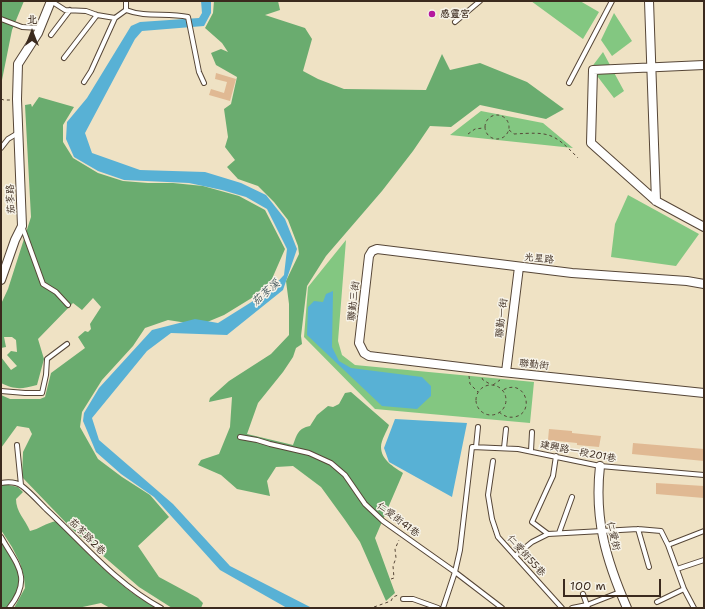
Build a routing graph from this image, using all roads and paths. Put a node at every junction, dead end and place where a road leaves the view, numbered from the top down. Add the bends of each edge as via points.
1 (51, 1) edge
2 (126, 1) edge
3 (480, 1) edge
4 (612, 1) edge
5 (649, 1) edge
6 (70, 10) junction
7 (126, 10) junction
8 (97, 15) junction
9 (115, 18) junction
10 (1, 19) edge
11 (455, 22) dead end
12 (40, 28) junction
13 (51, 35) dead end
14 (64, 58) dead end
15 (704, 65) edge
16 (651, 67) junction
17 (84, 82) dead end
18 (204, 83) dead end
19 (569, 84) dead end
20 (1, 99) edge
21 (17, 99) junction
22 (484, 128) junction
23 (509, 130) junction
24 (18, 133) junction
25 (468, 134) dead end
26 (1, 148) edge
27 (578, 158) dead end
28 (656, 201) junction
29 (22, 226) junction
30 (704, 227) edge
31 (372, 251) joint
32 (519, 267) junction
33 (1, 280) edge
34 (704, 284) edge
35 (68, 305) dead end
36 (67, 344) dead end
37 (364, 353) joint
38 (469, 368) junction
39 (482, 369) junction
40 (504, 372) junction
41 (492, 385) junction
42 (502, 390) junction
43 (1, 391) edge
44 (478, 392) junction
45 (704, 393) edge
46 (499, 412) junction
47 (478, 427) dead end
48 (506, 429) dead end
49 (532, 432) dead end
50 (240, 438) dead end
51 (17, 445) dead end
52 (474, 447) junction
53 (504, 448) junction
54 (531, 451) junction
55 (556, 456) junction
56 (492, 462) dead end
57 (600, 466) junction
58 (704, 475) edge
59 (1, 483) edge
60 (21, 485) junction
61 (572, 497) dead end
62 (638, 529) junction
63 (704, 531) edge
64 (601, 532) junction
65 (559, 533) junction
66 (402, 534) junction
67 (548, 534) junction
68 (1, 537) edge
69 (668, 545) junction
70 (515, 556) junction
71 (704, 560) edge
72 (650, 567) dead end
73 (677, 569) junction
74 (455, 572) junction
75 (392, 579) dead end
76 (684, 590) junction
77 (620, 592) junction
78 (583, 594) dead end
79 (403, 599) joint
80 (657, 602) dead end
81 (588, 606) edge
82 (374, 607) dead end
83 (9, 608) edge
84 (161, 608) edge
85 (438, 608) edge
86 (443, 608) edge
87 (502, 608) edge
88 (562, 608) edge
89 (572, 608) edge
90 (627, 608) edge
91 (694, 608) edge

1 - 6 lane via 65,10
1 - 12 street, 茄苳路
2 - 7 lane
3 - 11 lane
4 - 19 lane
5 - 16 street
6 - 8 lane
6 - 13 lane
7 - 9 lane
7 - 18 lane via 145,15 188,17 199,72
8 - 9 lane
8 - 14 lane
9 - 17 lane
10 - 12 lane via 22,27
12 - 21 street, 茄苳路 via 18,64
15 - 16 street
16 - 28 street
16 - 28 street via 593,70 591,143
20 - 21 path
21 - 24 street, 茄苳路
22 - 23 path via 494,139 506,136
22 - 23 path via 486,120 497,114 508,121
22 - 25 path via 475,129
23 - 27 path via 514,134 541,133 554,136
24 - 26 lane
24 - 29 street, 茄苳路
28 - 30 street
29 - 33 street, 茄苳路
29 - 35 lane via 44,284
31 - 32 street, 光星路 via 377,249
31 - 37 street, 聯勤三街 via 369,256 359,344
32 - 34 street, 光星路
32 - 40 street, 聯勤一街
36 - 43 lane via 47,359 42,393
37 - 38 street, 聯勤街 via 369,356
38 - 39 street, 聯勤街
38 - 44 path via 470,384
39 - 40 street, 聯勤街
39 - 41 path via 483,380
40 - 41 path via 500,380
40 - 45 street, 聯勤街
41 - 42 path
41 - 44 path via 483,387
42 - 46 path via 506,402
42 - 46 path via 509,387 519,389 525,396 526,406 517,417 506,417
44 - 46 path via 476,399 482,412
47 - 52 lane
48 - 53 lane
49 - 54 lane
50 - 66 lane, 仁愛街41巷 via 309,453 331,463 345,475 365,504
51 - 60 lane
52 - 53 lane, 建興路一段201巷
52 - 74 lane
53 - 54 lane, 建興路一段201巷
54 - 55 lane, 建興路一段201巷
55 - 57 lane, 建興路一段201巷
55 - 67 lane via 553,476 532,522
56 - 70 lane, 仁愛街55巷 via 488,495 492,519 498,537
57 - 58 lane, 建興路一段201巷
57 - 64 street, 仁愛街 via 598,515
59 - 60 lane
60 - 84 lane, 茄苳路2巷 via 106,568
61 - 65 lane
62 - 64 lane
62 - 69 lane via 661,531
62 - 72 lane
63 - 69 lane
64 - 65 lane
64 - 77 street, 仁愛街
65 - 67 lane
66 - 74 lane, 仁愛街41巷
66 - 75 path via 395,549
67 - 70 lane via 532,542
68 - 83 lane via 17,563 22,579 21,590
69 - 73 lane
70 - 88 lane, 仁愛街55巷
71 - 73 lane
73 - 76 lane
74 - 86 lane
74 - 87 lane, 仁愛街41巷
76 - 80 lane
76 - 91 lane
77 - 81 lane
77 - 90 street, 仁愛街
78 - 81 lane
79 - 82 path via 400,595 393,597 392,601
79 - 85 lane via 413,599
81 - 89 lane

